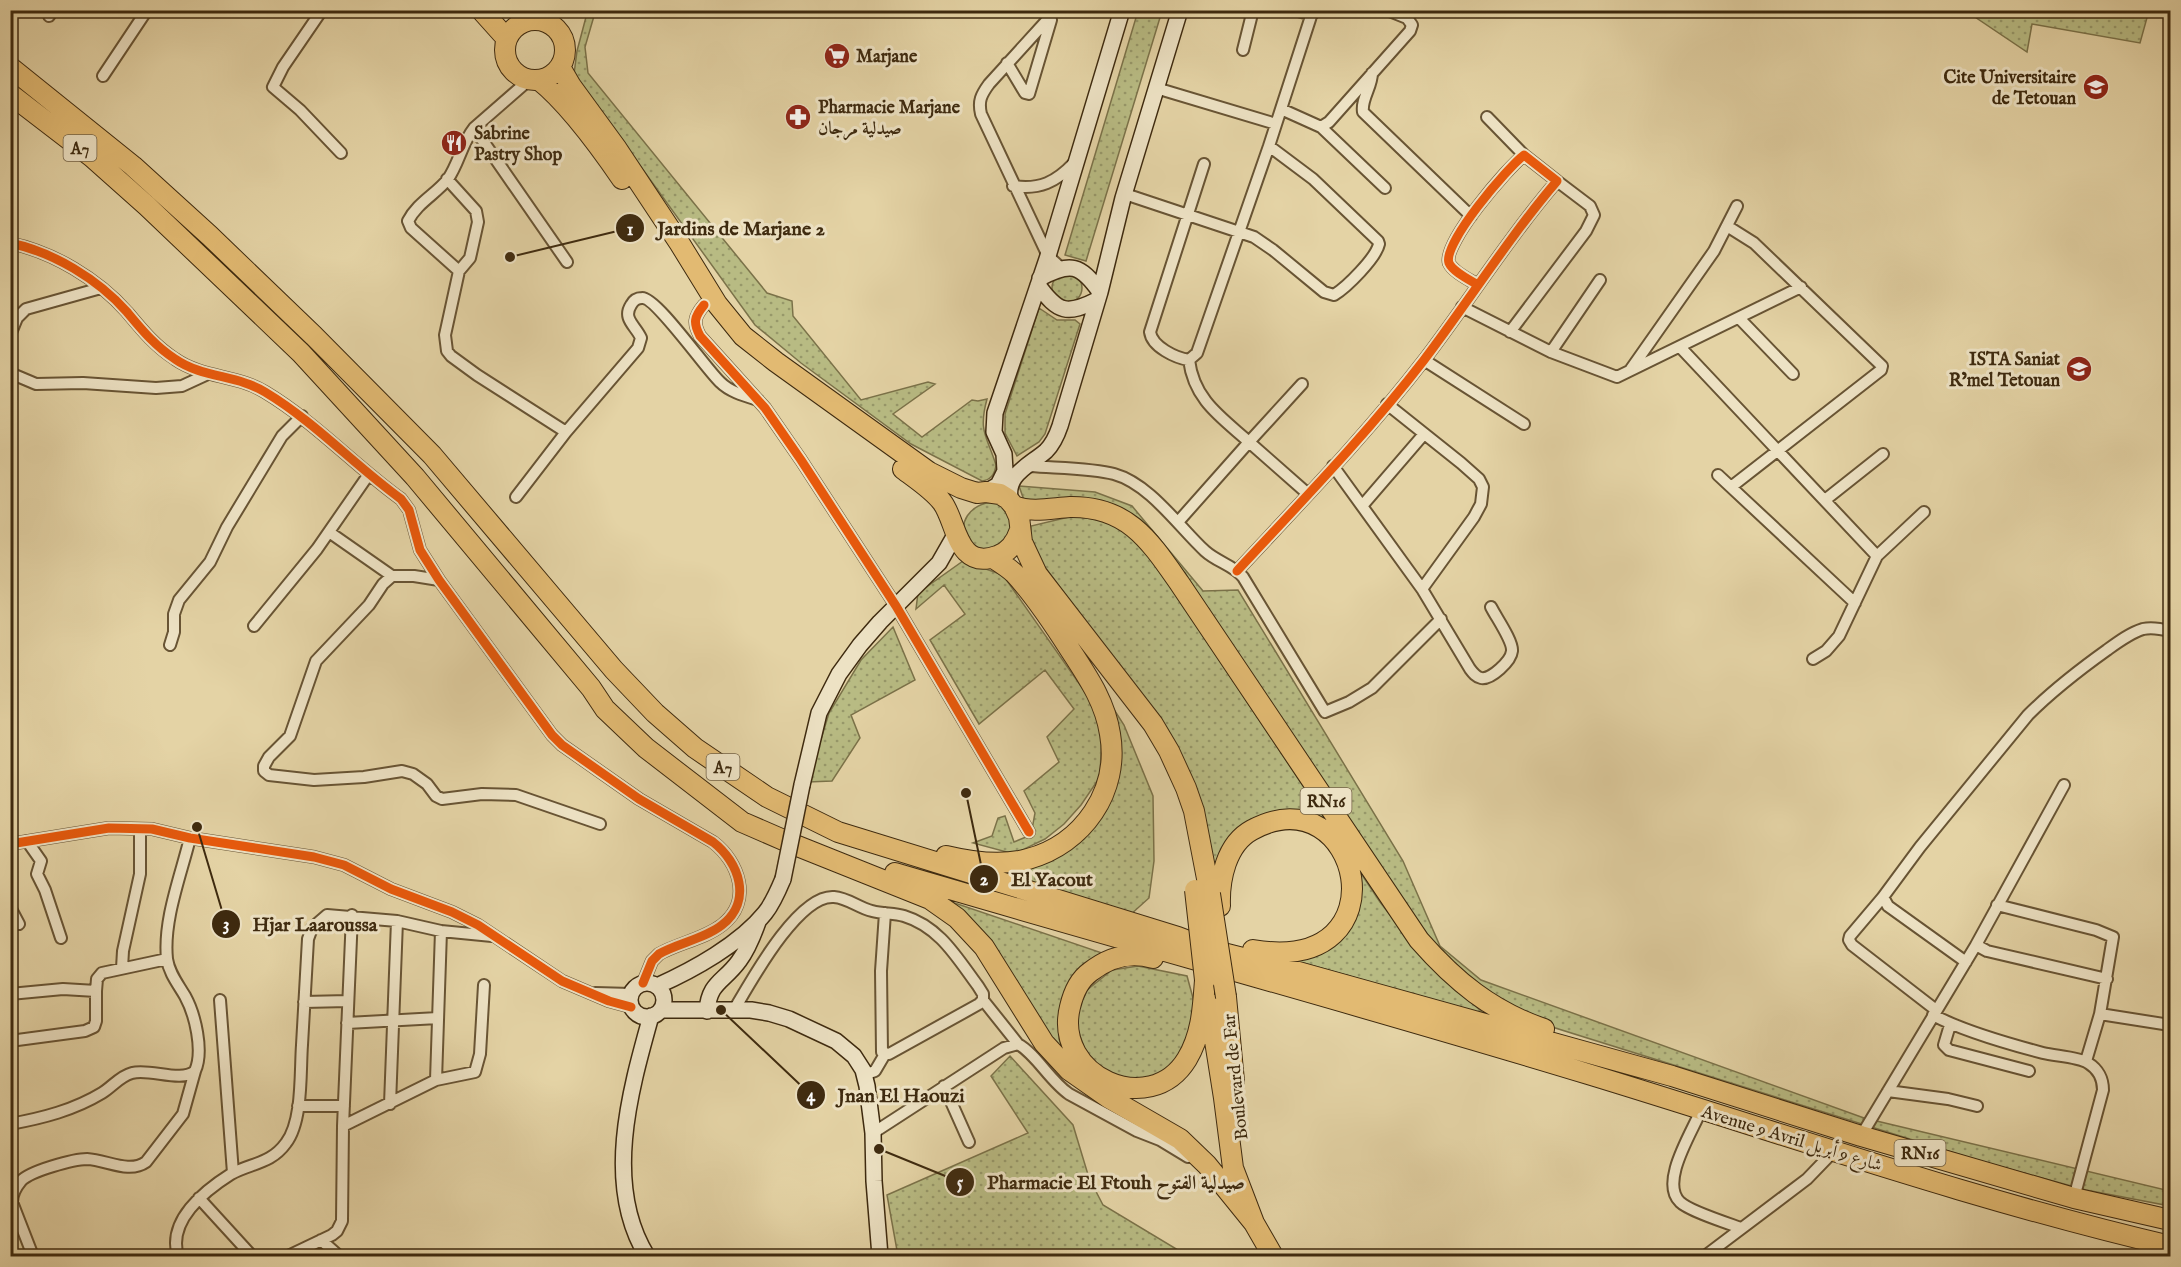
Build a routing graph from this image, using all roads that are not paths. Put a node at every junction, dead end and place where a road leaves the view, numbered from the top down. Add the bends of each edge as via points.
1 (147, 10) edge
2 (322, 10) edge
3 (481, 10) edge
4 (1122, 10) edge
5 (1180, 10) edge
6 (1253, 10) edge
7 (1295, 10) edge
8 (1387, 10) edge
9 (1312, 13) edge
10 (515, 17) edge
11 (507, 39) junction
12 (1243, 50) dead end
13 (1007, 63) junction
14 (10, 67) edge
15 (560, 67) junction
16 (1372, 73) junction
17 (102, 76) dead end
18 (534, 80) junction
19 (1156, 88) junction
20 (10, 94) edge
21 (1281, 109) junction
22 (1487, 117) dead end
23 (1276, 124) junction
24 (1321, 127) junction
25 (474, 128) junction
26 (1269, 146) junction
27 (341, 153) dead end
28 (1524, 155) junction
29 (1077, 161) junction
30 (1204, 164) dead end
31 (447, 179) junction
32 (1557, 182) junction
33 (1013, 186) junction
34 (1385, 188) dead end
35 (1125, 194) junction
36 (1737, 206) dead end
37 (1188, 214) junction
38 (1471, 216) junction
39 (1727, 226) junction
40 (1238, 231) junction
41 (10, 243) edge
42 (1048, 256) junction
43 (567, 262) dead end
44 (1061, 268) junction
45 (459, 271) junction
46 (1600, 280) dead end
47 (1039, 282) junction
48 (1478, 285) junction
49 (1801, 287) junction
50 (101, 288) junction
51 (1098, 296) junction
52 (704, 305) junction
53 (1462, 308) junction
54 (1739, 318) junction
55 (1510, 332) junction
56 (10, 335) edge
57 (1680, 347) junction
58 (1551, 352) junction
59 (1189, 360) junction
60 (1424, 360) junction
61 (1629, 372) junction
62 (10, 374) edge
63 (208, 374) junction
64 (1793, 374) dead end
65 (1302, 384) dead end
66 (759, 400) junction
67 (1387, 404) junction
68 (302, 416) junction
69 (1524, 424) dead end
70 (566, 432) junction
71 (1424, 434) junction
72 (1249, 442) junction
73 (1046, 450) junction
74 (1778, 450) junction
75 (1882, 454) dead end
76 (1333, 466) junction
77 (1055, 468) junction
78 (1020, 469) junction
79 (369, 474) junction
80 (1718, 475) dead end
81 (1731, 487) junction
82 (982, 492) junction
83 (1308, 494) junction
84 (516, 497) dead end
85 (1825, 500) junction
86 (1013, 505) junction
87 (1362, 506) junction
88 (1924, 512) dead end
89 (1178, 522) junction
90 (1020, 530) junction
91 (329, 532) junction
92 (958, 540) junction
93 (1878, 556) junction
94 (993, 558) junction
95 (1237, 571) junction
96 (1016, 575) junction
97 (392, 576) junction
98 (439, 580) junction
99 (1422, 589) junction
100 (1854, 603) junction
101 (896, 606) junction
102 (1491, 608) dead end
103 (1441, 620) junction
104 (254, 626) dead end
105 (2170, 631) edge
106 (170, 645) dead end
107 (1813, 659) dead end
108 (614, 670) junction
109 (591, 688) junction
110 (2064, 785) dead end
111 (600, 824) dead end
112 (140, 829) junction
113 (1029, 832) dead end
114 (190, 837) junction
115 (27, 841) junction
116 (10, 844) edge
117 (1203, 892) junction
118 (1883, 897) junction
119 (1997, 905) junction
120 (10, 907) edge
121 (885, 913) junction
122 (351, 915) junction
123 (759, 919) junction
124 (397, 921) junction
125 (20, 924) dead end
126 (441, 931) junction
127 (493, 936) junction
128 (1178, 937) junction
129 (60, 938) dead end
130 (1217, 939) junction
131 (1976, 945) junction
132 (167, 959) junction
133 (1966, 962) junction
134 (122, 968) junction
135 (2107, 979) junction
136 (1205, 980) junction
137 (484, 985) dead end
138 (96, 991) junction
139 (10, 994) edge
140 (649, 999) junction
141 (220, 1000) dead end
142 (983, 1000) junction
143 (348, 1001) junction
144 (1218, 1001) junction
145 (304, 1002) junction
146 (701, 1010) junction
147 (734, 1010) junction
148 (1935, 1013) junction
149 (2100, 1014) junction
150 (438, 1018) junction
151 (393, 1020) junction
152 (347, 1023) junction
153 (1950, 1024) junction
154 (2170, 1025) edge
155 (10, 1041) edge
156 (1018, 1044) junction
157 (885, 1054) junction
158 (2086, 1061) junction
159 (195, 1071) junction
160 (2029, 1071) dead end
161 (1587, 1074) junction
162 (864, 1075) junction
163 (1672, 1076) junction
164 (436, 1080) junction
165 (944, 1086) junction
166 (1888, 1091) junction
167 (390, 1104) junction
168 (298, 1106) junction
169 (344, 1106) junction
170 (1977, 1106) dead end
171 (1701, 1110) junction
172 (10, 1124) edge
173 (343, 1126) junction
174 (873, 1133) junction
175 (1861, 1136) junction
176 (969, 1142) dead end
177 (1833, 1152) junction
178 (233, 1173) junction
179 (1229, 1192) junction
180 (199, 1198) junction
181 (2074, 1198) junction
182 (2170, 1220) edge
183 (1254, 1223) junction
184 (1741, 1228) junction
185 (321, 1240) junction
186 (2170, 1245) edge
187 (1718, 1252) edge
188 (337, 1256) edge
189 (33, 1257) edge
190 (178, 1257) edge
191 (252, 1257) edge
192 (288, 1257) edge
193 (647, 1257) edge
194 (880, 1257) edge
195 (1273, 1257) edge
196 (1287, 1257) edge
197 (1705, 1257) edge

1 - 17 street
2 - 27 street via 273,87
3 - 11 highway
4 - 29 street
5 - 19 street
6 - 12 street
7 - 9 street
8 - 16 street via 1407,18 1411,27
9 - 21 street
10 - 11 highway
10 - 15 highway via 540,20 559,31 566,49
11 - 18 highway via 507,61 516,74
13 - 13 street via 1025,93 1029,93 1050,18
13 - 33 street via 983,91 979,106
14 - 108 highway, A7 via 133,166 314,336 432,455
15 - 18 highway via 555,74
15 - 82 highway, RN16 via 717,304 743,336 929,472 949,483
16 - 24 street
16 - 38 street via 1363,112
18 - 25 street
18 - 52 highway via 549,88 621,176
19 - 23 street
19 - 35 street
20 - 109 highway, A7 via 147,206 301,353 415,477
21 - 23 street
21 - 24 street
22 - 28 street
23 - 26 street
24 - 34 street
25 - 31 street
25 - 43 street
26 - 40 street
26 - 40 street via 1312,179 1372,235 1378,249 1332,295 1261,241
28 - 32 street
28 - 38 street
29 - 33 street via 1062,176 1040,186
29 - 42 street
30 - 37 street
31 - 45 street via 470,201 478,216 473,251
31 - 45 street via 410,216 408,224
32 - 48 street
32 - 55 street via 1590,206 1594,215
33 - 42 street
35 - 37 street
35 - 51 street
36 - 39 street
37 - 40 street
37 - 59 street via 1150,336 1156,344
38 - 48 street via 1448,257 1452,267
39 - 49 street via 1754,243
39 - 61 street via 1714,251
40 - 59 street via 1197,353
41 - 50 street via 41,253
42 - 44 street
42 - 47 street
44 - 47 street
44 - 51 street via 1083,271
45 - 70 street via 445,335 447,351
46 - 58 street
47 - 51 street via 1051,302 1061,308 1078,309
47 - 82 street via 995,414 994,432 1004,454 1005,471 998,484
48 - 53 street
49 - 54 street
49 - 74 street via 1882,366
50 - 56 street via 26,309
50 - 63 street via 152,342 177,361
51 - 73 street via 1060,426
52 - 66 street via 694,322 697,330
52 - 92 highway via 739,348 928,488 945,506
53 - 55 street
53 - 60 street
54 - 57 street
54 - 64 street
55 - 58 street
57 - 61 street
57 - 74 street
58 - 61 street via 1612,377
59 - 72 street via 1194,383 1205,402
60 - 67 street
60 - 69 street
62 - 63 street via 36,384 156,388 182,386
63 - 68 street via 262,390
65 - 72 street
66 - 70 street via 720,382 656,306 641,297 634,300 627,313 641,338 640,344
66 - 101 street
67 - 71 street
67 - 76 street
68 - 79 street
68 - 106 street via 282,436 210,562 179,600
70 - 84 street
71 - 87 street
71 - 99 street via 1479,479 1483,496 1474,518
72 - 83 street
72 - 89 street
73 - 77 street via 1046,458
73 - 78 street
74 - 81 street
74 - 85 street
75 - 85 street
76 - 83 street
76 - 87 street
77 - 78 street
77 - 89 street via 1114,474 1148,494
78 - 86 street via 1009,490
79 - 91 street
79 - 98 street via 409,510 420,550
80 - 81 street
81 - 100 street
82 - 86 highway, RN16 via 1000,495
82 - 92 highway via 963,502 957,511 954,522
83 - 95 street
85 - 93 street
86 - 90 highway, RN16
86 - 163 highway, RN16 via 1032,510 1097,509 1127,521 1142,535 1200,613 1402,918 1447,972 1480,998 1519,1019 1657,1064
87 - 99 street
88 - 93 street
89 - 95 street via 1205,552
90 - 94 highway via 1011,548
90 - 117 highway, RN16 via 1024,549 1037,574 1153,724 1169,752 1194,811
91 - 97 street
91 - 104 street
92 - 94 highway, RN16 via 981,558
92 - 101 street
93 - 100 street
94 - 96 highway, RN16
95 - 103 street via 1325,712 1372,688
96 - 108 highway via 1087,675 1104,708 1111,736 1111,761 1097,808 1080,831 1054,850 1027,860 1000,863 956,858 904,846 776,796
96 - 117 highway, RN16 via 1046,603 1124,703 1165,771 1183,816
97 - 98 street
97 - 111 street via 316,661 290,736 269,757 264,771 269,775 314,780 402,771 413,774 442,799 516,795
98 - 140 street via 552,735 639,799 713,842 736,868 740,888 734,910 722,925 652,961
99 - 103 street
100 - 107 street via 1834,644
101 - 113 street
101 - 123 street, bridge via 845,663 825,699 783,879
102 - 103 street via 1512,651 1497,670 1483,679 1470,669
105 - 118 street via 2144,628 2128,635 2042,701
108 - 128 highway, A7 via 695,748 767,797 838,832
109 - 161 highway, A7 via 700,778 753,813 821,848 861,863
109 - 179 highway via 605,709 646,748 742,822 930,899 957,918 984,947 1044,1043 1069,1070 1108,1098 1180,1139
110 - 119 street
112 - 114 street
112 - 115 street via 109,828
112 - 134 street via 140,874
114 - 127 street via 279,850 344,865 391,889 452,912
114 - 132 street via 166,936
115 - 116 street
115 - 129 street via 41,861 36,874
117 - 130 highway, RN16, bridge
117 - 136 highway, RN16, bridge
118 - 133 street via 1888,906
118 - 148 street via 1849,940
119 - 131 street
119 - 135 street via 2113,937
120 - 125 street
121 - 142 street via 914,920 944,939 978,986
121 - 147 street via 833,897 812,906 781,935
121 - 157 street via 880,1049
122 - 124 street
122 - 143 street
122 - 145 street via 327,915 312,928
123 - 140 street via 731,944
123 - 146 street via 738,963 714,986
124 - 126 street
124 - 151 street
126 - 127 street
126 - 150 street
127 - 140 street via 551,975 592,993
128 - 130 highway via 1281,953 1301,952 1324,941 1342,924 1352,895 1349,864 1335,841 1319,828 1296,819 1268,823 1248,832 1227,862 1220,887
128 - 163 highway, A7 via 1215,951
130 - 144 highway, RN16, bridge
131 - 133 street
131 - 135 street via 1987,951
132 - 134 street
132 - 159 street via 197,1031
133 - 148 street
134 - 138 street via 100,974
135 - 149 street
136 - 144 highway
136 - 161 highway, RN16 via 1201,1022 1194,1044 1172,1075 1156,1084 1125,1087 1096,1077 1081,1062 1069,1040 1067,1018 1073,993 1087,974 1107,959 1130,955 1158,959 1460,1046
137 - 164 street via 480,1054 475,1071
138 - 139 street via 63,989
138 - 155 street via 96,1021 90,1030
140 - 146 street
140 - 193 street via 624,1148 625,1196
141 - 178 street
142 - 156 street
142 - 157 street
143 - 145 street
143 - 152 street
144 - 183 highway, Boulevard de Far via 1233,1168
144 - 196 highway, Boulevard de Far via 1244,1155 1259,1205
145 - 168 street
146 - 147 street
147 - 162 street via 789,1019 836,1041 854,1056
148 - 153 street
148 - 166 street
149 - 154 street
149 - 158 street
150 - 151 street
150 - 164 street
151 - 152 street
151 - 167 street
152 - 169 street
153 - 158 street via 2043,1053
153 - 160 street via 1944,1045 1949,1050
156 - 165 street via 1004,1048
156 - 179 street via 1061,1089 1175,1148
157 - 162 street via 875,1071
158 - 181 street via 2099,1075 2103,1090
159 - 172 street via 187,1076 133,1072 74,1108
159 - 189 street via 183,1114 141,1166 76,1160 22,1179 12,1202
161 - 171 highway, Avenue 9 Avril شارع 9 أبريل / RN16
162 - 174 street
163 - 175 highway, Avenue 9 Avril شارع 9 أبريل / RN16
164 - 167 street
165 - 174 street
165 - 176 street
166 - 170 street
166 - 175 street
167 - 173 street
168 - 169 street
168 - 178 street via 291,1137 284,1147 264,1161
169 - 173 street
171 - 177 highway, Avenue 9 Avril شارع 9 أبريل / RN16
171 - 184 street via 1673,1178 1674,1193 1680,1202
173 - 185 street via 342,1221 337,1232
174 - 194 street
175 - 181 highway, Avenue 9 Avril شارع 9 أبريل / RN16
177 - 184 street via 1808,1179
177 - 186 highway, Avenue 9 Avril شارع 9 أبريل / RN16 via 2082,1225
178 - 180 street
179 - 183 highway
180 - 190 street via 175,1239
180 - 191 street
181 - 182 highway, Avenue 9 Avril شارع 9 أبريل / RN16
183 - 195 highway, Boulevard de Far
184 - 187 street
185 - 188 street
185 - 192 street
187 - 197 street

